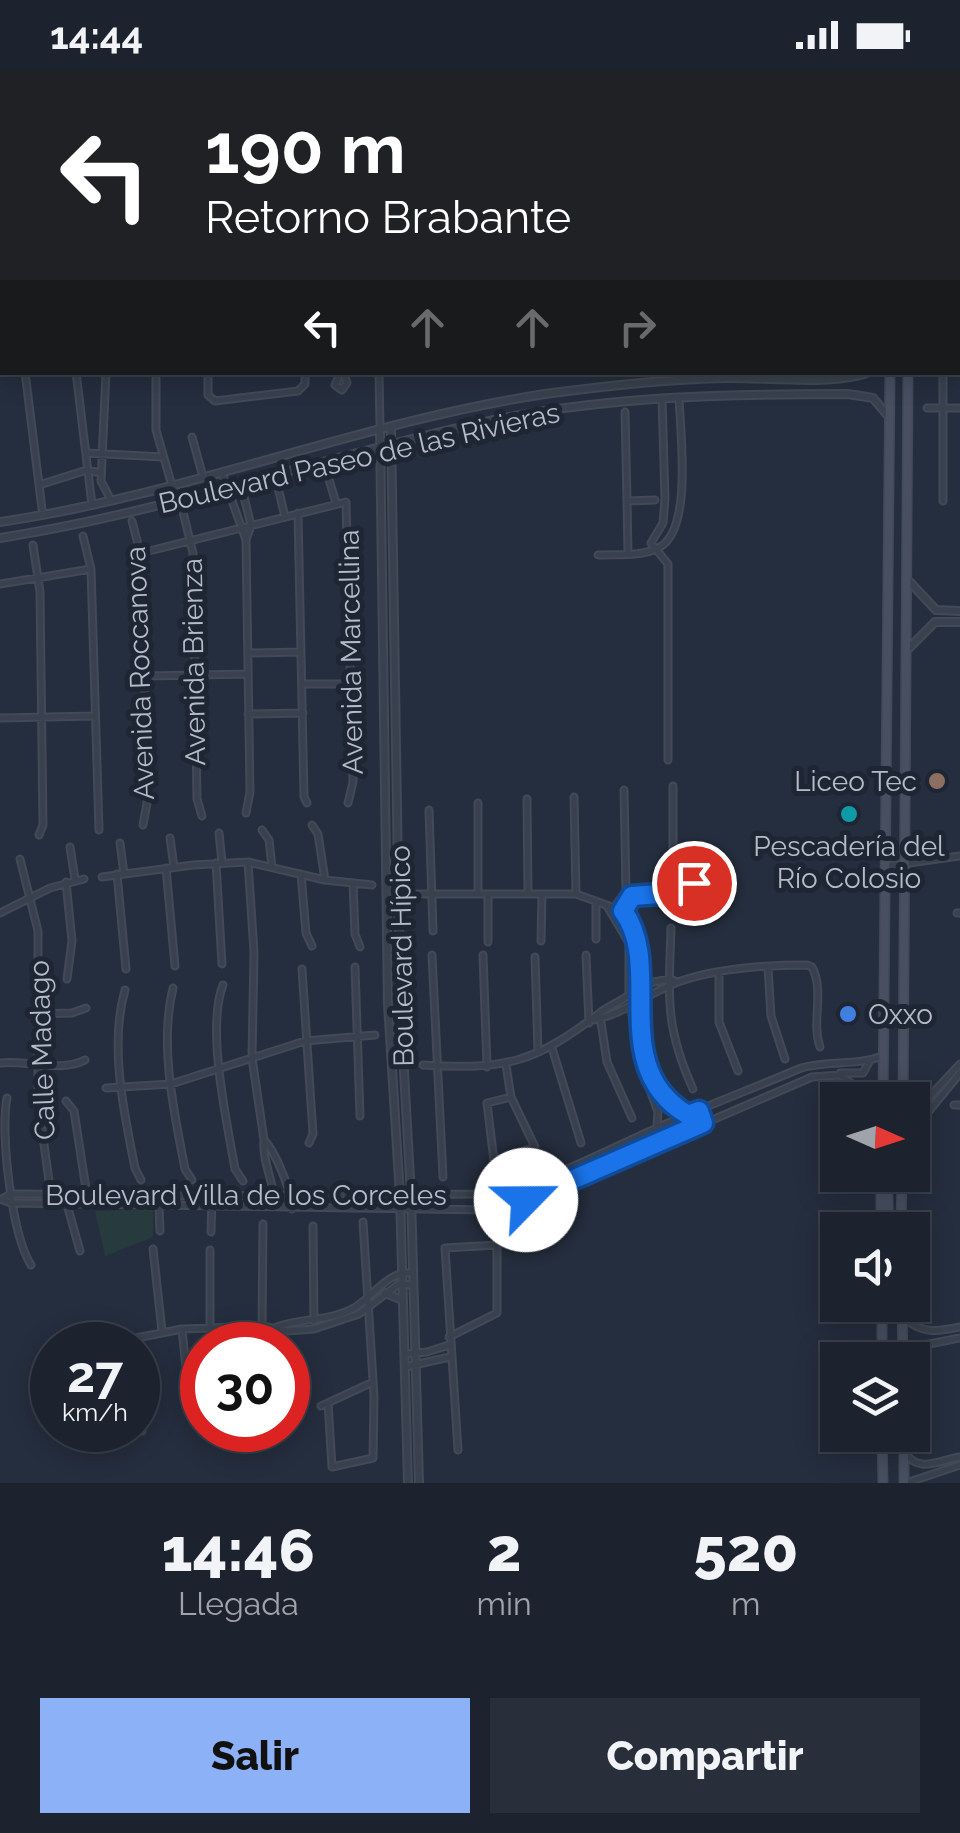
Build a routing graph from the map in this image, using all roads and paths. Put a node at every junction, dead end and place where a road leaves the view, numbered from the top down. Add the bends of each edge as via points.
1 (25, 375) edge
2 (76, 375) edge
3 (106, 375) edge
4 (156, 375) edge
5 (208, 375) edge
6 (306, 375) edge
7 (379, 375) edge
8 (856, 375) edge
9 (890, 375) edge
10 (908, 375) edge
11 (944, 375) edge
12 (679, 397) junction
13 (662, 398) junction
14 (927, 408) dead end
15 (943, 408) junction
16 (960, 408) edge
17 (624, 412) dead end
18 (890, 418) junction
19 (392, 428) junction
20 (380, 431) junction
21 (192, 438) dead end
22 (392, 445) junction
23 (381, 448) junction
24 (86, 453) junction
25 (102, 454) junction
26 (162, 457) junction
27 (87, 470) junction
28 (101, 473) junction
29 (222, 473) junction
30 (328, 476) dead end
31 (203, 478) junction
32 (39, 484) junction
33 (101, 484) junction
34 (241, 484) junction
35 (276, 484) dead end
36 (89, 486) junction
37 (172, 486) junction
38 (226, 488) junction
39 (890, 492) junction
40 (907, 492) junction
41 (111, 500) junction
42 (655, 500) dead end
43 (627, 501) junction
44 (943, 501) dead end
45 (340, 502) junction
46 (92, 504) junction
47 (182, 508) dead end
48 (42, 509) dead end
49 (298, 513) junction
50 (52, 514) junction
51 (284, 517) junction
52 (0, 522) edge
53 (132, 522) dead end
54 (251, 525) junction
55 (240, 528) junction
56 (56, 530) junction
57 (84, 536) dead end
58 (0, 538) edge
59 (246, 540) junction
60 (190, 541) junction
61 (32, 545) dead end
62 (655, 549) junction
63 (141, 554) junction
64 (598, 554) dead end
65 (628, 554) junction
66 (91, 569) junction
67 (38, 578) junction
68 (906, 578) junction
69 (0, 584) edge
70 (936, 610) junction
71 (960, 611) edge
72 (935, 622) junction
73 (960, 622) edge
74 (906, 650) junction
75 (301, 652) junction
76 (248, 653) junction
77 (248, 674) junction
78 (196, 675) junction
79 (145, 676) junction
80 (302, 684) junction
81 (352, 684) junction
82 (302, 712) junction
83 (248, 714) junction
84 (95, 716) junction
85 (42, 717) junction
86 (0, 718) edge
87 (668, 760) dead end
88 (672, 786) dead end
89 (624, 790) dead end
90 (574, 797) dead end
91 (527, 800) dead end
92 (308, 802) dead end
93 (348, 802) dead end
94 (478, 803) dead end
95 (429, 810) dead end
96 (246, 813) dead end
97 (202, 816) dead end
98 (312, 824) dead end
99 (143, 825) dead end
100 (99, 830) dead end
101 (262, 830) dead end
102 (219, 833) dead end
103 (39, 835) dead end
104 (170, 838) dead end
105 (120, 842) dead end
106 (70, 847) dead end
107 (960, 856) edge
108 (20, 860) dead end
109 (219, 862) junction
110 (248, 862) junction
111 (907, 863) junction
112 (888, 866) junction
113 (272, 867) junction
114 (170, 868) junction
115 (120, 874) junction
116 (301, 874) junction
117 (102, 877) dead end
118 (84, 879) dead end
119 (76, 880) junction
120 (325, 880) junction
121 (66, 882) junction
122 (353, 883) junction
123 (694, 883) dead end
124 (372, 885) dead end
125 (629, 893) junction
126 (673, 893) junction
127 (414, 894) dead end
128 (431, 894) junction
129 (478, 894) junction
130 (488, 894) junction
131 (528, 894) junction
132 (542, 894) junction
133 (576, 894) junction
134 (28, 898) junction
135 (399, 901) junction
136 (596, 901) junction
137 (388, 902) junction
138 (612, 911) junction
139 (623, 911) junction
140 (0, 913) edge
141 (671, 928) dead end
142 (433, 932) dead end
143 (596, 939) dead end
144 (541, 941) dead end
145 (488, 942) dead end
146 (312, 946) dead end
147 (360, 947) dead end
148 (432, 955) dead end
149 (483, 955) dead end
150 (586, 955) dead end
151 (535, 957) dead end
152 (222, 964) dead end
153 (175, 966) dead end
154 (355, 967) dead end
155 (768, 968) junction
156 (126, 969) dead end
157 (302, 969) dead end
158 (718, 974) junction
159 (67, 979) dead end
160 (673, 981) junction
161 (223, 985) dead end
162 (638, 986) junction
163 (173, 988) dead end
164 (669, 988) junction
165 (125, 990) dead end
166 (629, 997) junction
167 (638, 998) junction
168 (631, 1006) junction
169 (86, 1008) dead end
170 (36, 1014) junction
171 (596, 1018) junction
172 (375, 1035) dead end
173 (356, 1036) junction
174 (305, 1041) junction
175 (820, 1046) dead end
176 (552, 1048) junction
177 (538, 1052) junction
178 (884, 1054) junction
179 (252, 1058) junction
180 (785, 1059) dead end
181 (86, 1060) dead end
182 (870, 1060) junction
183 (0, 1062) edge
184 (36, 1062) junction
185 (817, 1063) junction
186 (960, 1064) edge
187 (422, 1065) dead end
188 (506, 1065) junction
189 (436, 1066) junction
190 (486, 1067) junction
191 (218, 1070) junction
192 (738, 1071) dead end
193 (866, 1072) junction
194 (960, 1072) edge
195 (838, 1074) junction
196 (819, 1075) junction
197 (884, 1080) joint
198 (903, 1081) joint
199 (851, 1082) edge
200 (171, 1084) junction
201 (106, 1088) dead end
202 (122, 1088) junction
203 (693, 1089) dead end
204 (511, 1096) junction
205 (7, 1098) dead end
206 (66, 1101) dead end
207 (930, 1110) edge
208 (699, 1111) junction
209 (688, 1115) junction
210 (360, 1116) dead end
211 (632, 1118) dead end
212 (703, 1123) junction
213 (656, 1128) junction
214 (264, 1140) junction
215 (309, 1143) dead end
216 (581, 1143) dead end
217 (584, 1164) junction
218 (588, 1174) junction
219 (444, 1177) dead end
220 (141, 1180) dead end
221 (192, 1180) dead end
222 (244, 1181) dead end
223 (10, 1194) junction
224 (51, 1194) junction
225 (64, 1194) junction
226 (274, 1194) junction
227 (292, 1194) junction
228 (87, 1195) junction
229 (118, 1196) junction
230 (212, 1196) junction
231 (236, 1196) junction
232 (400, 1196) junction
233 (411, 1196) junction
234 (1, 1199) edge
235 (12, 1203) junction
236 (52, 1204) junction
237 (65, 1204) junction
238 (117, 1206) junction
239 (159, 1206) junction
240 (211, 1207) junction
241 (236, 1207) junction
242 (275, 1208) junction
243 (292, 1209) junction
244 (401, 1209) junction
245 (412, 1209) junction
246 (496, 1219) dead end
247 (363, 1222) dead end
248 (263, 1224) dead end
249 (314, 1226) dead end
250 (160, 1231) dead end
251 (211, 1232) dead end
252 (497, 1246) junction
253 (153, 1249) dead end
254 (210, 1250) dead end
255 (80, 1251) dead end
256 (31, 1265) dead end
257 (402, 1272) junction
258 (413, 1273) junction
259 (402, 1283) junction
260 (414, 1285) junction
261 (382, 1290) junction
262 (366, 1299) junction
263 (403, 1300) junction
264 (367, 1309) junction
265 (210, 1322) edge
266 (262, 1322) edge
267 (915, 1322) edge
268 (310, 1326) edge
269 (314, 1326) junction
270 (960, 1327) edge
271 (180, 1328) edge
272 (162, 1330) joint
273 (960, 1338) edge
274 (449, 1341) junction
275 (930, 1344) edge
276 (405, 1354) junction
277 (415, 1354) junction
278 (450, 1357) junction
279 (416, 1365) junction
280 (405, 1367) junction
281 (372, 1382) junction
282 (458, 1450) dead end
283 (882, 1452) edge
284 (904, 1452) joint
285 (960, 1456) edge
286 (945, 1464) junction
287 (960, 1465) edge
288 (408, 1483) edge
289 (419, 1483) edge
290 (883, 1483) edge
291 (905, 1483) edge

1 - 32 street
2 - 24 street
3 - 25 street
4 - 26 street
5 - 6 street via 208,395 215,401 298,392
7 - 20 street
8 - 19 street, Boulevard Paseo de las Rivieras via 638,382 500,402
9 - 18 main road
10 - 40 main road
11 - 15 street
12 - 13 street, Boulevard Paseo de las Rivieras
12 - 18 street, Boulevard Paseo de las Rivieras via 864,395
12 - 62 street via 678,522
13 - 22 street, Boulevard Paseo de las Rivieras via 494,420
13 - 62 street via 665,499 663,523 651,543
14 - 15 street
15 - 16 street
15 - 44 street
17 - 43 street
18 - 39 main road
19 - 20 street, Boulevard Paseo de las Rivieras
19 - 22 street, Boulevard Hípico
20 - 23 street, Boulevard Hípico
20 - 29 street, Boulevard Paseo de las Rivieras
21 - 31 street
22 - 23 street, Boulevard Paseo de las Rivieras
22 - 135 street, Boulevard Hípico
23 - 34 street, Boulevard Paseo de las Rivieras
23 - 137 street, Boulevard Hípico
24 - 25 street
24 - 27 street
25 - 26 street
25 - 28 street
26 - 37 street
27 - 28 street
27 - 32 street
27 - 36 street
28 - 33 street
29 - 31 street, Boulevard Paseo de las Rivieras
29 - 38 street
30 - 45 street, Avenida Marcellina
31 - 37 street, Boulevard Paseo de las Rivieras
32 - 48 street
33 - 36 street
33 - 41 street
34 - 38 street, Boulevard Paseo de las Rivieras
34 - 54 street
35 - 51 street
36 - 46 street
37 - 41 street, Boulevard Paseo de las Rivieras
38 - 55 street
38 - 56 street, Boulevard Paseo de las Rivieras
39 - 40 main road
39 - 112 main road
40 - 68 main road
41 - 46 street, Boulevard Paseo de las Rivieras
42 - 43 street
43 - 65 street
45 - 49 street
45 - 81 street, Avenida Marcellina via 348,507
46 - 50 street, Boulevard Paseo de las Rivieras
47 - 60 street, Avenida Brienza
49 - 51 street
49 - 75 street
50 - 52 street, Boulevard Paseo de las Rivieras
50 - 56 street
51 - 54 street
53 - 63 street, Avenida Roccanova
54 - 55 street
54 - 59 street
55 - 59 street
55 - 60 street
56 - 58 street, Boulevard Paseo de las Rivieras
57 - 66 street
59 - 76 street
60 - 63 street
60 - 78 street, Avenida Brienza
61 - 67 street
62 - 65 street
62 - 87 street via 668,564
63 - 79 street, Avenida Roccanova
64 - 65 street
66 - 67 street
66 - 84 street
67 - 69 street
67 - 85 street
68 - 70 street
68 - 74 main road
70 - 71 street
70 - 72 street
72 - 73 street
72 - 74 street
74 - 111 main road
75 - 76 street
75 - 80 street
76 - 77 street
77 - 78 street
77 - 83 street
78 - 79 street
78 - 97 street, Avenida Brienza
79 - 99 street, Avenida Roccanova
80 - 81 street
80 - 82 street
81 - 93 street, Avenida Marcellina via 354,782
82 - 83 street
82 - 92 street
83 - 96 street
84 - 85 street
84 - 100 street
85 - 86 street
85 - 103 street
88 - 126 street
89 - 125 street
90 - 133 street
91 - 131 street
94 - 129 street
95 - 128 street
98 - 120 street
101 - 113 street
102 - 109 street
104 - 114 street
105 - 115 street
106 - 119 street
107 - 111 street
108 - 134 street, Calle Madago
109 - 110 street
109 - 114 street
109 - 152 street
110 - 113 street
110 - 179 street
111 - 112 street
111 - 198 main road
112 - 178 main road
113 - 116 street
114 - 115 street
114 - 153 street
115 - 117 street
115 - 156 street
116 - 120 street
116 - 146 street
118 - 119 street
119 - 121 street
120 - 122 street
121 - 134 street
121 - 159 street via 72,941
122 - 124 street
122 - 147 street
123 - 126 street
125 - 126 street
125 - 138 street
125 - 139 street
127 - 128 street
128 - 129 street
128 - 142 street
129 - 130 street
130 - 131 street
130 - 145 street
131 - 132 street
132 - 133 street
132 - 144 street
133 - 136 street
134 - 140 street
134 - 170 street, Calle Madago via 38,931
135 - 137 street
135 - 233 street, Boulevard Hípico
136 - 138 street
136 - 143 street
137 - 232 street, Boulevard Hípico
138 - 139 street
138 - 166 street via 629,942
139 - 162 street via 638,942
141 - 160 street
148 - 189 street
149 - 190 street
150 - 171 street
151 - 177 street
154 - 173 street
155 - 158 street
155 - 175 street via 808,965 816,972
155 - 180 street
157 - 174 street
158 - 160 street
158 - 192 street via 719,1022
160 - 162 street
160 - 164 street
161 - 191 street
162 - 166 street
162 - 167 street
163 - 200 street
164 - 167 street
164 - 203 street via 670,1028
165 - 202 street
166 - 168 street
166 - 171 street
167 - 168 street
167 - 209 street via 644,1049 660,1094
168 - 171 street
168 - 213 street via 638,1054 658,1112
169 - 170 street
170 - 184 street, Calle Madago
171 - 176 street
171 - 211 street
172 - 173 street
173 - 174 street
173 - 210 street
174 - 179 street
174 - 215 street
176 - 177 street
176 - 216 street
177 - 188 street
178 - 182 street, Boulevard Villa de los Corceles
178 - 197 main road
179 - 191 street
179 - 214 street
181 - 184 street via 74,1066
182 - 185 street, Boulevard Villa de los Corceles
182 - 193 street
183 - 184 street
184 - 224 street, Calle Madago
185 - 196 street
185 - 208 street, Boulevard Villa de los Corceles
186 - 198 street via 930,1096 917,1095
187 - 189 street
188 - 190 street
188 - 204 street
189 - 190 street
189 - 219 street
191 - 200 street
191 - 222 street via 235,1169
193 - 195 street, Boulevard Villa de los Corceles
193 - 197 street
194 - 207 street
195 - 196 street, Boulevard Villa de los Corceles
195 - 199 street
196 - 212 street, Boulevard Villa de los Corceles
200 - 202 street
200 - 221 street
201 - 202 street
202 - 220 street
204 - 204 street via 535,1147 494,1161 487,1103
205 - 223 street
206 - 228 street via 74,1112
208 - 209 street, Boulevard Villa de los Corceles
208 - 212 street
209 - 213 street, Boulevard Villa de los Corceles
212 - 218 street, Boulevard Villa de los Corceles
213 - 217 street, Boulevard Villa de los Corceles
214 - 226 street
214 - 227 street
217 - 218 street
217 - 233 street, Boulevard Villa de los Corceles via 505,1191
218 - 245 street, Boulevard Villa de los Corceles via 512,1206
223 - 224 street, Boulevard Villa de los Corceles
223 - 234 street, Boulevard Villa de los Corceles
223 - 235 street
224 - 225 street, Boulevard Villa de los Corceles
224 - 236 street, Calle Madago
225 - 228 street, Boulevard Villa de los Corceles
225 - 237 street
226 - 227 street, Boulevard Villa de los Corceles
226 - 231 street, Boulevard Villa de los Corceles
226 - 242 street
227 - 232 street, Boulevard Villa de los Corceles
227 - 243 street
228 - 229 street, Boulevard Villa de los Corceles
229 - 230 street, Boulevard Villa de los Corceles
229 - 238 street
230 - 231 street, Boulevard Villa de los Corceles
230 - 240 street
231 - 241 street
232 - 233 street, Boulevard Villa de los Corceles
232 - 244 street, Boulevard Hípico
233 - 245 street, Boulevard Hípico
234 - 235 street, Boulevard Villa de los Corceles
235 - 236 street, Boulevard Villa de los Corceles
235 - 256 street
236 - 237 street, Boulevard Villa de los Corceles
237 - 238 street, Boulevard Villa de los Corceles
237 - 255 street
238 - 239 street, Boulevard Villa de los Corceles
239 - 240 street, Boulevard Villa de los Corceles
239 - 250 street
240 - 241 street, Boulevard Villa de los Corceles
240 - 251 street
241 - 242 street, Boulevard Villa de los Corceles
242 - 243 street, Boulevard Villa de los Corceles
243 - 244 street, Boulevard Villa de los Corceles
244 - 245 street, Boulevard Villa de los Corceles
244 - 257 street, Boulevard Hípico
245 - 258 street, Boulevard Hípico
246 - 252 street
247 - 262 street
248 - 266 street
249 - 269 street
252 - 274 street via 495,1316
252 - 274 street via 445,1247
253 - 272 street
254 - 265 street
257 - 258 street
257 - 259 street, Boulevard Hípico
257 - 261 street
258 - 260 street, Boulevard Hípico
259 - 260 street
259 - 261 street
259 - 263 street, Boulevard Hípico
260 - 277 street, Boulevard Hípico
261 - 262 street
261 - 263 street
261 - 264 street
262 - 264 street
262 - 269 street
263 - 276 street, Boulevard Hípico
264 - 269 street
264 - 281 street
267 - 270 street via 938,1332
268 - 269 street
271 - 272 street
273 - 275 street
274 - 277 street
274 - 278 street
276 - 277 street
276 - 280 street, Boulevard Hípico
277 - 279 street, Boulevard Hípico
278 - 279 street
278 - 282 street
279 - 280 street
279 - 289 street, Boulevard Hípico
280 - 288 street, Boulevard Hípico
281 - 281 street via 373,1458 332,1467 324,1404
283 - 290 main road
284 - 286 street via 920,1466
284 - 291 main road
285 - 286 street
286 - 287 street
286 - 291 street

